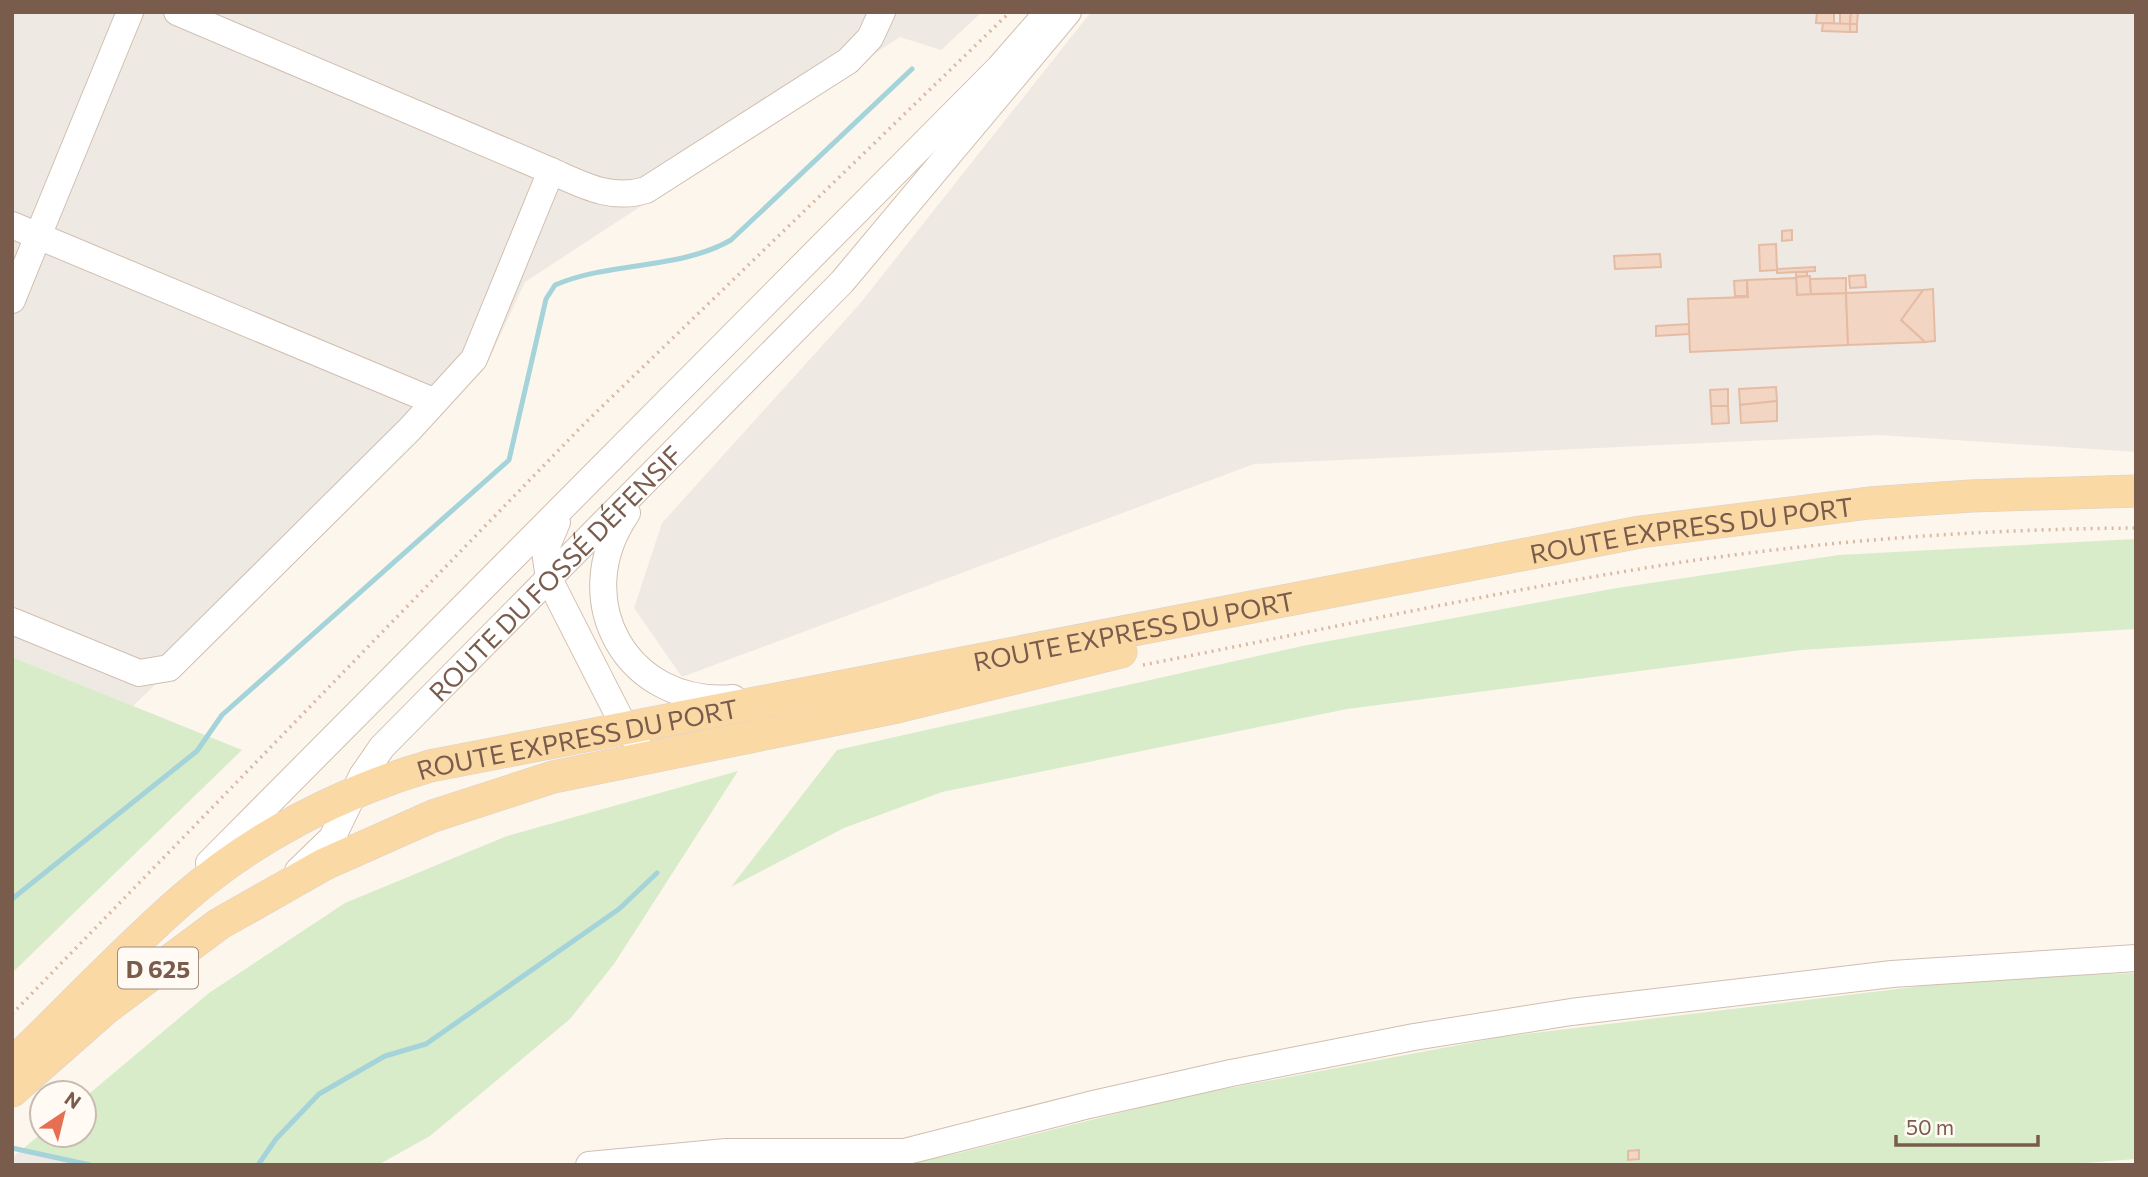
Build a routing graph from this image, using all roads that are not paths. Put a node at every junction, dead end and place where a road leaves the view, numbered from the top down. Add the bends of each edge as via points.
1 (130, 12) edge
2 (177, 12) edge
3 (882, 12) edge
4 (1048, 12) edge
5 (1068, 12) edge
6 (551, 172) junction
7 (12, 225) edge
8 (38, 236) junction
9 (12, 300) edge
10 (433, 401) junction
11 (671, 456) junction
12 (2136, 491) edge
13 (576, 495) junction
14 (2136, 510) edge
15 (549, 579) junction
16 (12, 621) edge
17 (735, 702) junction
18 (625, 728) junction
19 (673, 752) junction
20 (354, 793) junction
21 (278, 889) junction
22 (2136, 958) edge
23 (12, 1056) edge
24 (12, 1064) edge
25 (12, 1091) edge
26 (589, 1165) edge

1 - 8 street
2 - 6 street
3 - 6 street via 870,38 848,61 646,190 607,194
4 - 13 street, ROUTE DU FOSSÉ DÉFENSIF via 999,68
5 - 11 street, ROUTE DU FOSSÉ DÉFENSIF via 842,282
6 - 10 street via 474,359
7 - 8 street
8 - 9 street
8 - 10 street
10 - 16 street via 169,668 139,673
11 - 15 street, ROUTE DU FOSSÉ DÉFENSIF
11 - 17 street via 624,517 611,543 604,584 608,618 631,661 666,688 692,698
12 - 17 main road, ROUTE EXPRESS DU PORT via 1947,497 1703,522 1525,552 816,691
13 - 15 street via 546,544
13 - 23 street, ROUTE DU FOSSÉ DÉFENSIF
14 - 19 main road, ROUTE EXPRESS DU PORT via 1857,524 1606,557 1122,652 897,707
15 - 18 street
15 - 20 street, ROUTE DU FOSSÉ DÉFENSIF via 382,747
17 - 18 main road, ROUTE EXPRESS DU PORT
18 - 19 street via 640,743
18 - 20 main road, ROUTE EXPRESS DU PORT via 462,758
19 - 21 main road, ROUTE EXPRESS DU PORT via 553,777 472,802 395,832
20 - 21 street, ROUTE DU FOSSÉ DÉFENSIF via 325,846
20 - 24 main road, ROUTE EXPRESS DU PORT via 272,835 222,869 172,909
21 - 25 main road, ROUTE DU FOSSÉ DÉFENSIF / D 625 via 169,959
22 - 26 street via 1913,972 1571,1012 1211,1077 904,1152 726,1152

